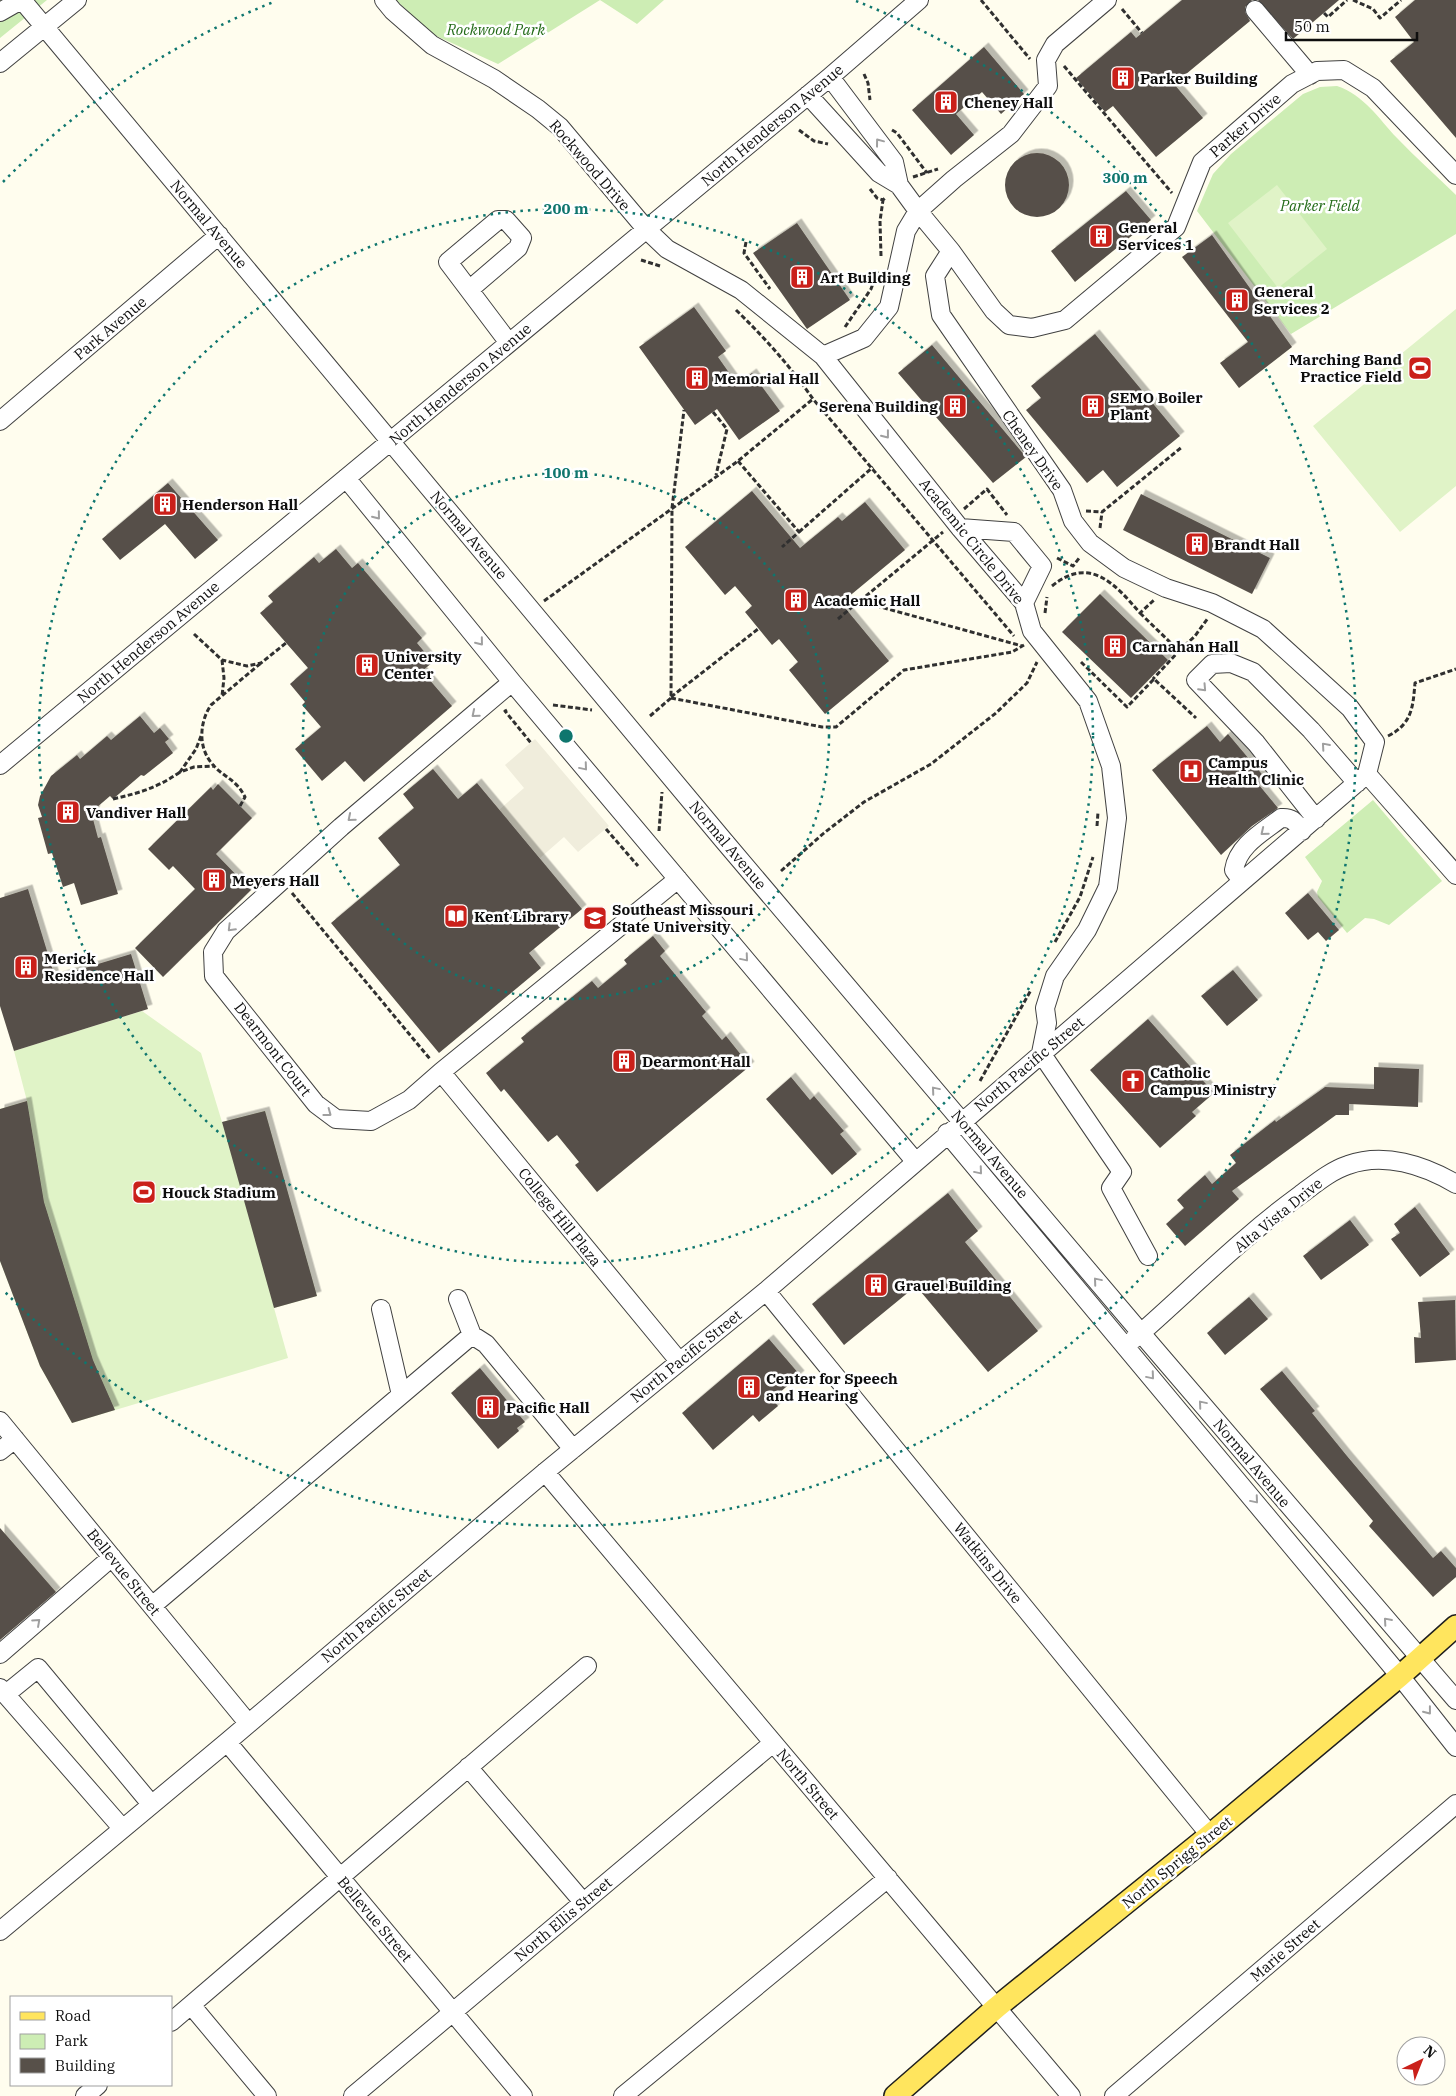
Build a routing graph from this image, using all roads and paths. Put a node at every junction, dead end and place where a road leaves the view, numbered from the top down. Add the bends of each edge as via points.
1 (21, 0) edge
2 (77, 0) edge
3 (384, 0) edge
4 (919, 0) edge
5 (981, 0) edge
6 (1347, 0) edge
7 (1353, 0) edge
8 (1401, 0) edge
9 (1114, 3) edge
10 (1255, 10) dead end
11 (0, 12) edge
12 (1324, 13) dead end
13 (44, 27) junction
14 (1142, 33) dead end
15 (1052, 50) junction
16 (0, 63) edge
17 (1032, 63) dead end
18 (864, 74) dead end
19 (1310, 75) junction
20 (830, 77) junction
21 (808, 95) junction
22 (871, 103) dead end
23 (886, 127) dead end
24 (799, 130) dead end
25 (834, 150) dead end
26 (944, 168) dead end
27 (927, 173) junction
28 (1456, 175) edge
29 (866, 183) dead end
30 (900, 186) junction
31 (883, 200) junction
32 (1184, 207) junction
33 (918, 211) junction
34 (646, 229) junction
35 (219, 235) junction
36 (746, 242) dead end
37 (951, 251) junction
38 (641, 260) dead end
39 (882, 260) dead end
40 (879, 267) dead end
41 (669, 269) dead end
42 (469, 290) dead end
43 (775, 296) dead end
44 (729, 304) dead end
45 (841, 332) dead end
46 (509, 343) junction
47 (823, 356) junction
48 (813, 399) junction
49 (684, 410) dead end
50 (714, 412) dead end
51 (0, 421) edge
52 (391, 441) junction
53 (1182, 447) dead end
54 (738, 461) junction
55 (873, 467) junction
56 (716, 476) junction
57 (346, 478) junction
58 (672, 508) junction
59 (1083, 511) dead end
60 (1102, 512) junction
61 (1008, 517) dead end
62 (955, 525) junction
63 (1100, 530) dead end
64 (799, 532) junction
65 (933, 538) junction
66 (782, 547) dead end
67 (1052, 556) dead end
68 (1080, 557) dead end
69 (1166, 588) junction
70 (1048, 590) dead end
71 (859, 601) junction
72 (1024, 603) junction
73 (1215, 605) junction
74 (531, 610) junction
75 (1140, 613) junction
76 (838, 619) dead end
77 (758, 629) dead end
78 (194, 634) dead end
79 (286, 643) dead end
80 (1030, 646) junction
81 (1179, 651) junction
82 (1032, 656) dead end
83 (1075, 656) dead end
84 (222, 660) junction
85 (1037, 662) junction
86 (261, 663) junction
87 (1042, 668) dead end
88 (1456, 669) edge
89 (1153, 680) junction
90 (512, 682) junction
91 (222, 696) junction
92 (671, 698) junction
93 (513, 704) dead end
94 (545, 704) dead end
95 (592, 710) dead end
96 (650, 716) dead end
97 (1196, 718) dead end
98 (201, 735) junction
99 (1375, 742) junction
100 (531, 743) dead end
101 (0, 765) edge
102 (216, 766) junction
103 (180, 772) junction
104 (1362, 779) junction
105 (662, 792) dead end
106 (113, 799) dead end
107 (1098, 805) dead end
108 (240, 806) dead end
109 (1316, 819) junction
110 (606, 829) dead end
111 (659, 831) dead end
112 (1302, 831) junction
113 (1096, 833) dead end
114 (1094, 852) dead end
115 (638, 866) dead end
116 (781, 871) dead end
117 (1456, 875) edge
118 (678, 879) junction
119 (282, 881) junction
120 (1242, 881) junction
121 (1054, 945) dead end
122 (1033, 986) dead end
123 (1041, 1054) junction
124 (440, 1072) junction
125 (980, 1081) dead end
126 (962, 1121) junction
127 (947, 1133) junction
128 (915, 1161) junction
129 (1456, 1184) edge
130 (1148, 1256) dead end
131 (766, 1291) junction
132 (458, 1299) dead end
133 (381, 1309) dead end
134 (1141, 1333) junction
135 (472, 1335) junction
136 (1126, 1346) junction
137 (679, 1361) junction
138 (401, 1395) junction
139 (0, 1421) edge
140 (15, 1439) junction
141 (573, 1449) junction
142 (0, 1451) edge
143 (545, 1472) junction
144 (112, 1557) junction
145 (152, 1606) junction
146 (1456, 1626) edge
147 (0, 1654) edge
148 (1419, 1658) junction
149 (587, 1666) dead end
150 (1400, 1676) junction
151 (3, 1691) edge
152 (1456, 1700) edge
153 (248, 1723) junction
154 (227, 1742) junction
155 (773, 1743) junction
156 (1456, 1747) edge
157 (468, 1767) junction
158 (151, 1804) junction
159 (1456, 1804) edge
160 (122, 1828) junction
161 (1210, 1835) junction
162 (339, 1877) junction
163 (888, 1878) junction
164 (583, 1902) junction
165 (0, 1931) edge
166 (191, 2005) junction
167 (997, 2007) junction
168 (453, 2012) junction
169 (172, 2021) edge
170 (97, 2086) edge
171 (85, 2096) edge
172 (267, 2096) edge
173 (353, 2096) edge
174 (523, 2096) edge
175 (623, 2096) edge
176 (895, 2096) edge
177 (1071, 2096) edge
178 (1114, 2096) edge

1 - 11 street
1 - 13 street, Normal Avenue
2 - 13 street
3 - 34 street, Rockwood Drive via 432,45 494,78 560,127
4 - 20 street, North Henderson Avenue
5 - 17 path
6 - 12 path via 1328,17
7 - 8 path via 1373,9 1380,18
9 - 14 path
9 - 15 street via 1055,44
10 - 19 street
13 - 16 street
13 - 35 street, Normal Avenue
15 - 32 path via 1079,86
15 - 33 street via 1046,60 1048,86 1011,134
18 - 22 path
19 - 28 street, Parker Drive via 1317,71 1344,70 1374,88
19 - 32 street, Parker Drive via 1292,84 1202,162
20 - 21 street, North Henderson Avenue
30 -> 20 street via 894,162
21 - 30 street via 879,173
21 - 34 street, North Henderson Avenue
23 - 27 path via 897,133
24 - 25 path
26 - 27 path
27 - 30 path
29 - 31 path via 877,198
30 - 31 path
30 - 33 street
31 - 39 path via 880,221
32 - 37 street, Parker Drive via 1176,227 1066,320 1032,328 1009,325 994,310
33 - 37 street
33 - 47 street via 906,230 889,307 864,338
34 - 46 street, North Henderson Avenue
34 - 47 street, Rockwood Drive via 667,249 741,290
35 - 51 street, Park Avenue
35 - 52 street, Normal Avenue
36 - 43 path via 744,253
37 - 69 street, Cheney Drive via 935,276 941,316 1062,490 1073,521 1090,543 1124,568
38 - 41 path
40 - 45 path via 871,288
42 - 46 street
44 - 48 path via 765,338
46 - 52 street, North Henderson Avenue
47 -> 62 street, Academic Circle Drive
48 - 54 path
48 - 55 path
49 - 58 path
50 - 56 path via 727,429
52 - 57 street, North Henderson Avenue
52 - 74 street, Normal Avenue
53 - 60 path
54 - 56 path
54 - 64 path
55 - 64 path
55 - 65 path
56 - 58 path
57 -> 90 street
57 - 101 street, North Henderson Avenue
58 - 74 path
58 - 92 path
59 - 60 path
60 - 63 path
61 - 62 path via 987,489 965,508
62 - 65 path
62 - 72 street, Academic Circle Drive
62 - 72 street via 1014,532 1042,566
64 - 66 path
65 - 71 path
65 - 80 path
67 - 68 path via 1073,566
69 - 73 street, Cheney Drive
69 - 75 path
70 - 75 path via 1079,572 1093,573 1105,579
71 - 76 path
71 - 80 path
72 - 80 street, Academic Circle Drive via 1032,631
73 - 81 path via 1195,636
73 - 99 street, Cheney Drive via 1263,629 1350,708
126 -> 74 street, Normal Avenue
75 - 81 path
77 - 92 path
78 - 84 path
79 - 86 path
80 - 92 path via 1012,652 904,670 836,727
80 - 123 street, Academic Circle Drive via 1088,701 1111,766 1117,818 1108,887 1087,930 1055,976 1046,1008 1047,1023
81 - 89 path
82 - 85 path
83 - 89 path via 1127,707
84 - 86 path via 246,666
84 - 91 path
85 - 87 path
85 - 116 path via 1027,683 996,713 931,764 864,802
86 - 91 path
88 - 99 path via 1414,683 1409,718 1396,732
89 - 97 path
90 -> 118 street
90 -> 119 street, Dearmont Court via 341,826
91 - 98 path via 206,712
92 - 96 path
93 - 100 path via 505,711
94 - 95 path
98 - 102 path via 210,761
98 - 103 path via 196,749
99 - 104 street
102 - 103 path via 194,767
102 - 108 path via 239,785 245,798
103 - 106 path via 157,787
104 - 109 street, North Pacific Street
104 -> 109 street via 1253,672 1231,663 1212,664 1196,680 1256,743
104 - 117 street
105 - 111 path
107 - 113 path
109 - 112 street, North Pacific Street
110 - 115 path
112 - 120 street, North Pacific Street
112 -> 120 street via 1293,820 1281,818 1243,848 1234,870
114 - 121 path via 1080,897
118 - 124 street, Dearmont Court
118 -> 128 street
119 - 124 path
119 -> 124 street, Dearmont Court via 226,931 213,952 214,976 316,1104 336,1119 371,1120 409,1100
120 - 123 street, North Pacific Street
122 - 125 path
123 - 126 street, North Pacific Street
123 - 130 street via 1122,1172 1111,1188
124 - 137 street, College Hill Plaza
126 - 127 street, North Pacific Street
134 -> 126 street, Normal Avenue
127 - 128 street, North Pacific Street
127 -> 136 street, Normal Avenue
128 - 131 street, North Pacific Street
129 - 134 street, Alta Vista Drive via 1420,1166 1392,1160 1362,1161 1334,1171 1278,1211
131 - 137 street, North Pacific Street
131 - 161 street, Watkins Drive
132 - 135 street
133 - 138 street
134 - 136 street, Alta Vista Drive
148 -> 134 street, Normal Avenue
135 - 138 street
135 - 141 street via 486,1344
136 -> 150 street, Normal Avenue
137 - 141 street, North Pacific Street
138 - 145 street
139 - 140 street, Bellevue Street
140 - 142 street
140 - 144 street, Bellevue Street
141 - 143 street, North Pacific Street
143 - 153 street, North Pacific Street
143 - 155 street, North Street
144 - 145 street, Bellevue Street
147 -> 144 street
145 - 153 street, Bellevue Street
146 - 148 main road, North Sprigg Street
148 - 150 main road, North Sprigg Street
148 - 152 street, Normal Avenue
149 - 157 street
150 -> 156 street, Normal Avenue
150 - 161 main road, North Sprigg Street
151 - 158 street via 38,1668
151 - 160 street
153 - 154 street, North Pacific Street
154 - 158 street, North Pacific Street
154 - 162 street, Bellevue Street
155 - 163 street, North Street
155 - 164 street, North Ellis Street
157 - 162 street
157 - 164 street
158 - 160 street, North Pacific Street
159 - 178 street, Marie Street
160 - 165 street, North Pacific Street
161 - 167 main road, North Sprigg Street
162 - 166 street
162 - 168 street, Bellevue Street
163 - 167 street, North Street
163 - 175 street
164 - 168 street, North Ellis Street
166 - 169 street
166 - 172 street
167 - 176 main road, North Sprigg Street
167 - 177 street, North Street
168 - 173 street, North Ellis Street
168 - 174 street, Bellevue Street
170 - 171 street

